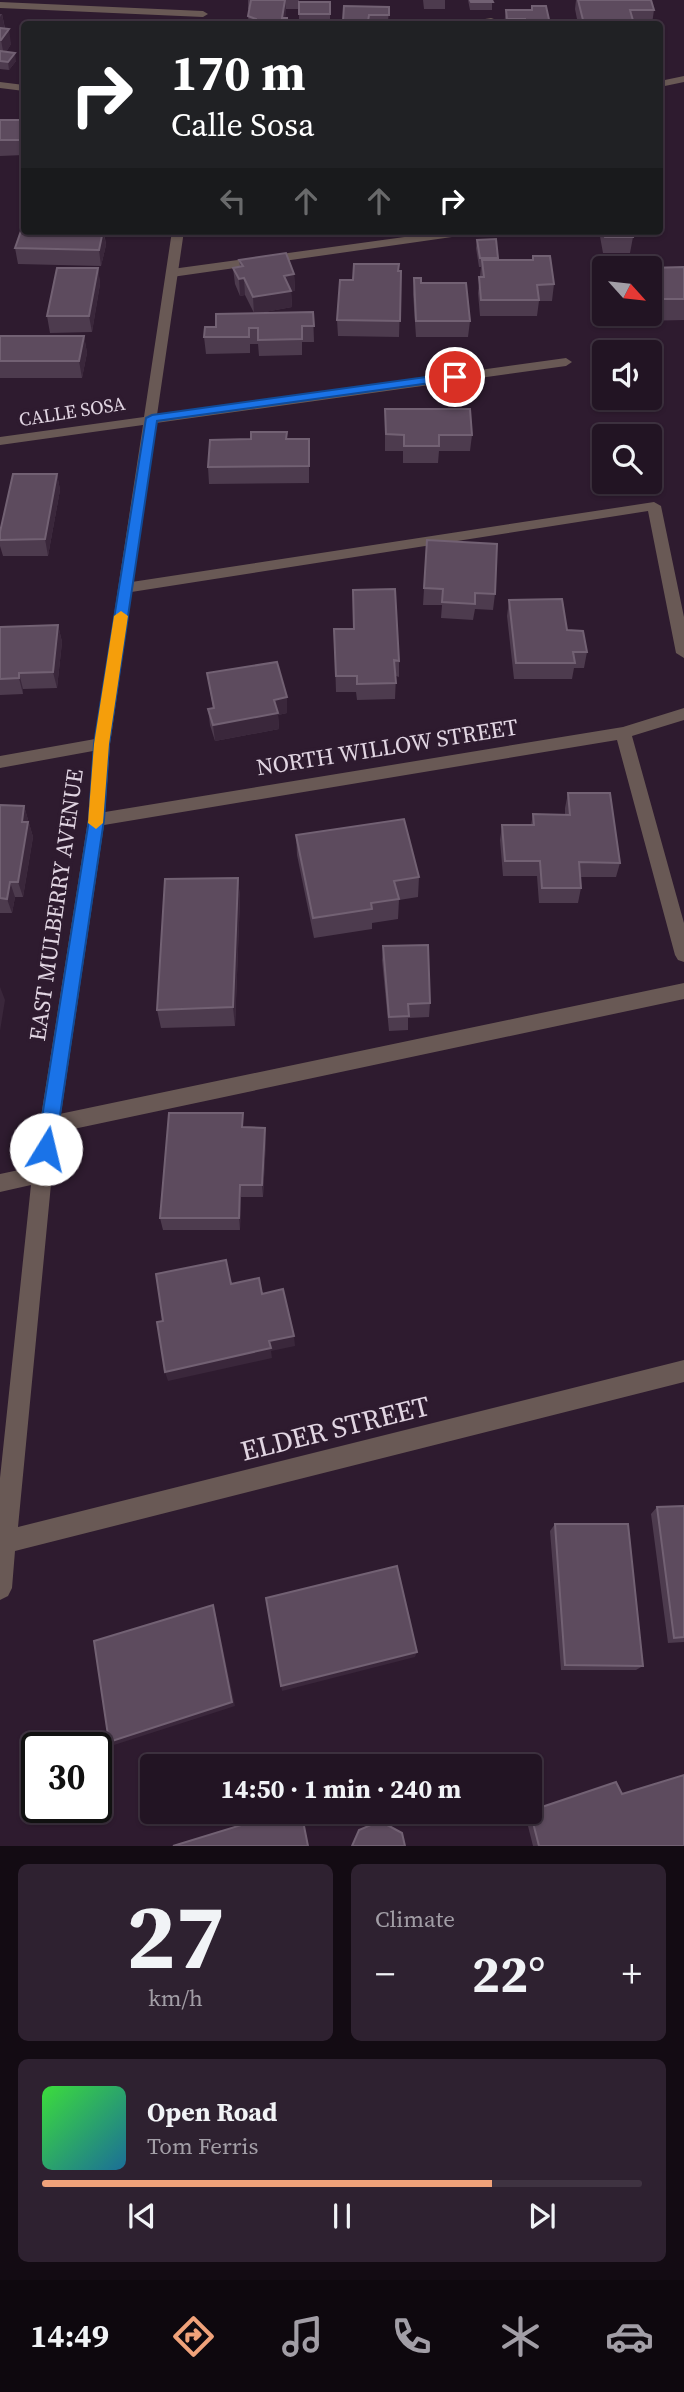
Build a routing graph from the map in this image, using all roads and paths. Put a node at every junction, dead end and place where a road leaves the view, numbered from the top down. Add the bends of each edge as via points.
1 (205, 0) edge
2 (0, 5) edge
3 (203, 19) edge
4 (684, 79) edge
5 (663, 83) edge
6 (0, 85) edge
7 (21, 88) edge
8 (177, 235) edge
9 (444, 235) edge
10 (172, 273) junction
11 (566, 362) dead end
12 (152, 418) junction
13 (0, 441) edge
14 (125, 588) junction
15 (684, 653) edge
16 (684, 714) edge
17 (623, 733) junction
18 (102, 744) junction
19 (0, 762) edge
20 (96, 820) junction
21 (684, 955) edge
22 (684, 991) edge
23 (50, 1125) junction
24 (42, 1174) junction
25 (0, 1183) edge
26 (684, 1371) edge
27 (3, 1543) edge
28 (0, 1588) edge

1 - 3 street
2 - 3 street
4 - 5 street
6 - 7 street
8 - 10 street, EAST MULBERRY AVENUE
9 - 10 street
10 - 12 street, EAST MULBERRY AVENUE
11 - 12 street, CALLE SOSA
12 - 13 street, CALLE SOSA
12 - 14 street, EAST MULBERRY AVENUE
14 - 15 street via 653,506
14 - 18 street, EAST MULBERRY AVENUE
16 - 17 street, NORTH WILLOW STREET
17 - 20 street, NORTH WILLOW STREET
17 - 21 street
18 - 19 street
18 - 20 street, EAST MULBERRY AVENUE
20 - 23 street, EAST MULBERRY AVENUE
22 - 23 street
23 - 24 street, EAST MULBERRY AVENUE
24 - 25 street
24 - 27 street, EAST MULBERRY AVENUE
26 - 27 street, ELDER STREET
27 - 28 street, EAST MULBERRY AVENUE

